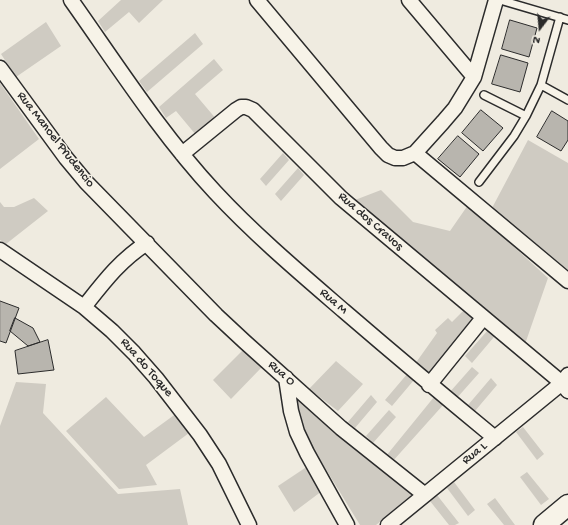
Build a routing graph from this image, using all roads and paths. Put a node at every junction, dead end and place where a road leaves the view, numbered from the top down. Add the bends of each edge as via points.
1 (71, 0) edge
2 (257, 0) edge
3 (410, 0) edge
4 (496, 0) edge
5 (500, 0) edge
6 (560, 17) junction
7 (568, 20) edge
8 (0, 68) edge
9 (474, 77) junction
10 (541, 85) junction
11 (484, 95) dead end
12 (568, 100) edge
13 (526, 116) junction
14 (415, 153) junction
15 (182, 154) junction
16 (479, 182) dead end
17 (147, 243) junction
18 (0, 250) edge
19 (568, 281) edge
20 (84, 307) junction
21 (483, 318) junction
22 (286, 378) junction
23 (566, 383) edge
24 (429, 385) junction
25 (496, 438) junction
26 (425, 495) junction
27 (568, 505) edge
28 (250, 525) edge
29 (347, 525) edge
30 (388, 525) edge
31 (544, 525) edge

1 - 15 street, Rua M
2 - 14 street via 381,148 395,158
3 - 9 street
4 - 9 street
5 - 6 lane
6 - 7 lane
6 - 10 lane
8 - 17 street, Rua Manoel Prudencio via 81,176
9 - 14 street via 455,108
10 - 12 lane
10 - 13 lane
11 - 13 lane
13 - 16 lane
14 - 19 street
15 - 21 street, Rua dos Cravos via 236,110 250,108 341,198
15 - 24 street, Rua M via 215,192 282,258
17 - 20 street via 113,270
17 - 22 street, Rua O via 216,315
18 - 20 street, Rua do Toque
20 - 28 street, Rua do Toque via 134,353 200,435 219,464
21 - 23 street, Rua dos Cravos
21 - 24 street
22 - 26 street, Rua O via 341,428
22 - 29 street via 297,432
23 - 25 street, Rua L
24 - 25 street, Rua M
25 - 26 street, Rua L
26 - 30 street, Rua L
27 - 31 main road

